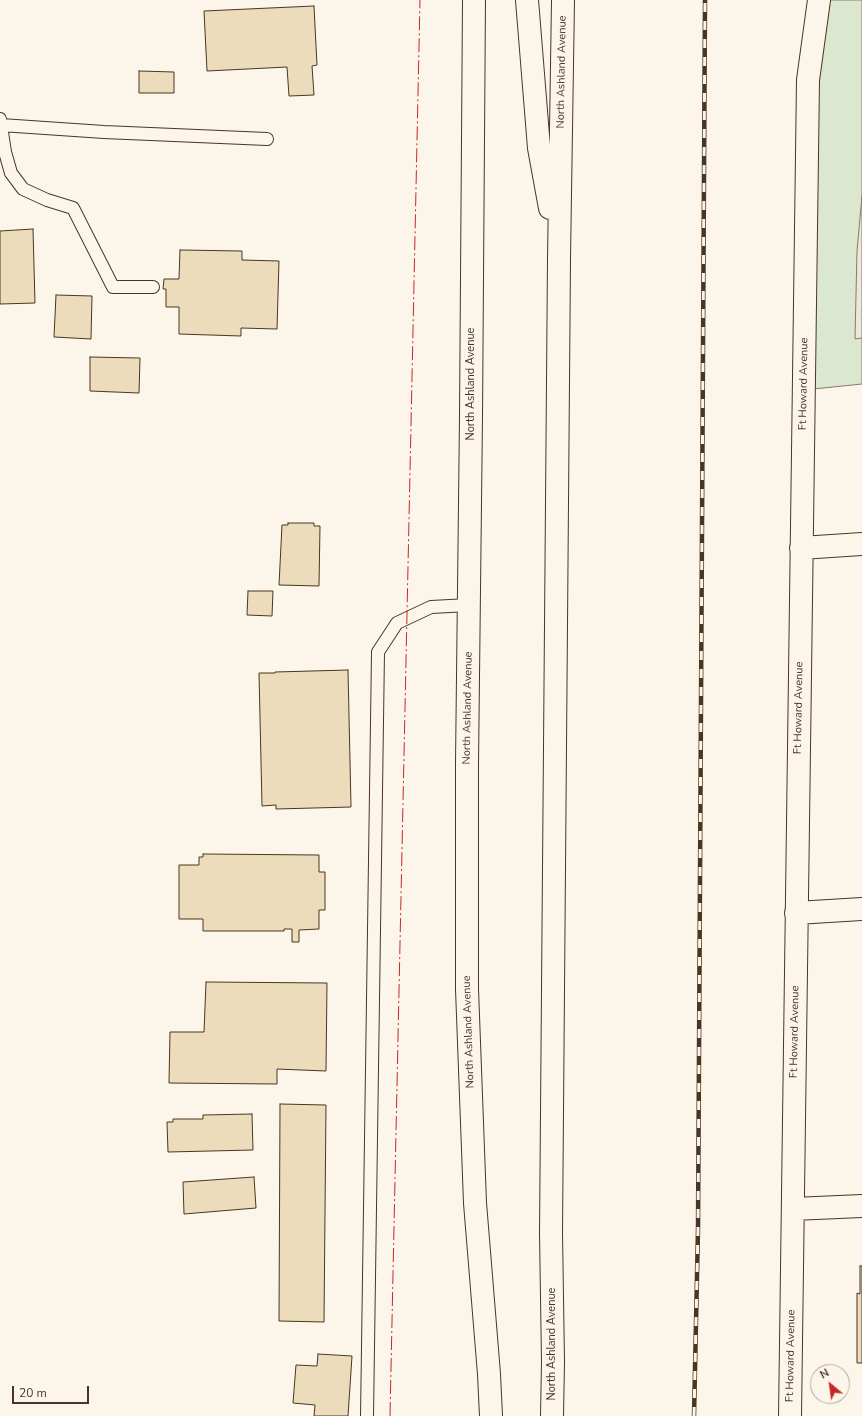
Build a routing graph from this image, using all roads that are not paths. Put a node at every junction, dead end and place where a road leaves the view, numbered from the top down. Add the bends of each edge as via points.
1 (474, 0) edge
2 (527, 0) edge
3 (819, 0) edge
4 (565, 1) edge
5 (0, 122) edge
6 (267, 139) dead end
7 (559, 259) junction
8 (153, 287) dead end
9 (862, 544) edge
10 (801, 548) junction
11 (469, 605) junction
12 (862, 909) edge
13 (796, 913) junction
14 (862, 1206) edge
15 (793, 1209) junction
16 (367, 1416) edge
17 (491, 1416) edge
18 (552, 1416) edge
19 (790, 1416) edge

1 - 11 main road, North Ashland Avenue
2 - 7 main road via 539,148
3 - 10 main road, Ft Howard Avenue via 808,80
4 - 7 main road, North Ashland Avenue
5 - 6 lane via 104,132
5 - 8 lane via 11,174 23,189 73,208 113,287
7 - 18 main road, North Ashland Avenue via 551,1225
9 - 10 main road
10 - 13 main road, Ft Howard Avenue
11 - 16 lane via 431,607 396,623 378,652
11 - 17 main road, North Ashland Avenue via 467,989 475,1203
12 - 13 main road
13 - 15 main road, Ft Howard Avenue
14 - 15 main road
15 - 19 main road, Ft Howard Avenue

